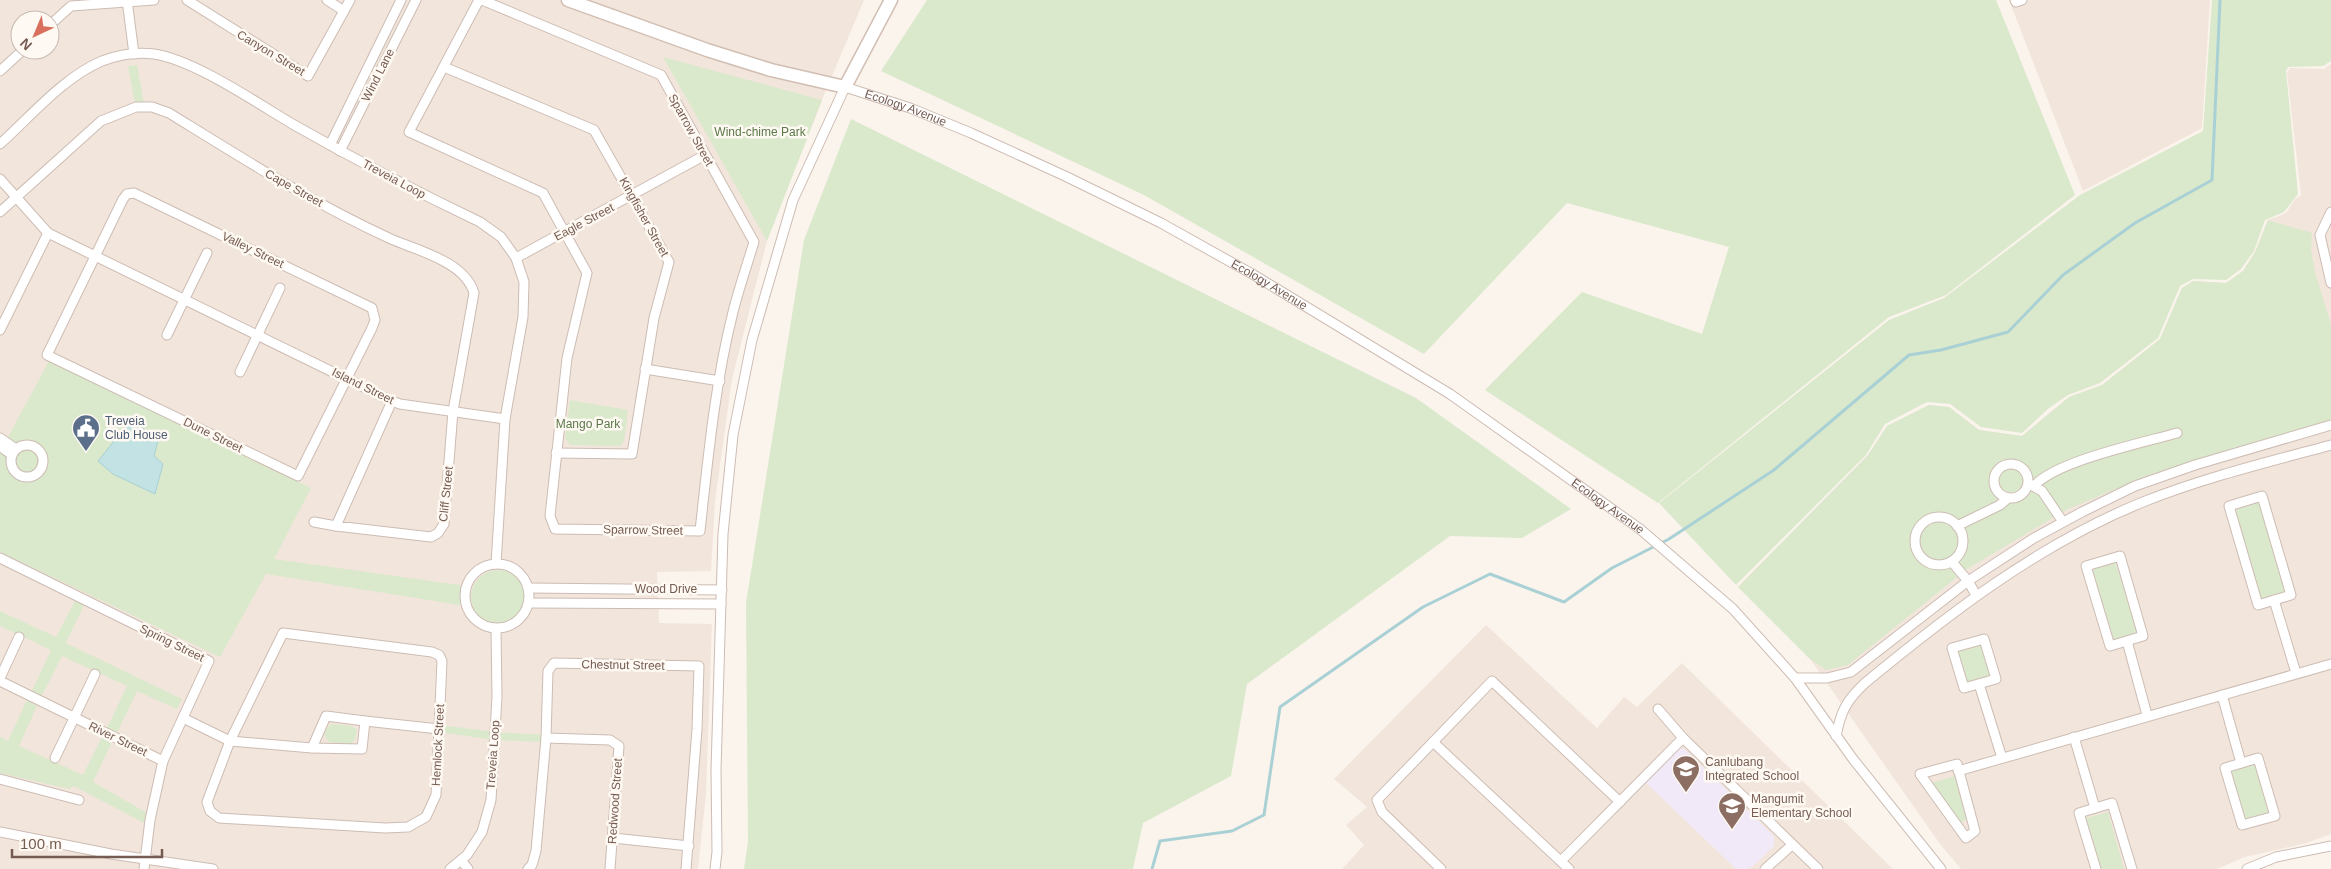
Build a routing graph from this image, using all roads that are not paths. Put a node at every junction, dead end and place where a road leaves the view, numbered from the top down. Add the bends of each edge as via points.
1 (154, 0) edge
2 (187, 0) edge
3 (327, 0) edge
4 (350, 0) edge
5 (401, 0) edge
6 (416, 0) edge
7 (481, 0) edge
8 (568, 0) edge
9 (891, 0) edge
10 (2015, 0) edge
11 (2022, 0) edge
12 (128, 1) edge
13 (344, 11) junction
14 (60, 16) edge
15 (134, 54) junction
16 (12, 60) edge
17 (444, 67) junction
18 (0, 71) edge
19 (845, 87) junction
20 (0, 144) edge
21 (330, 145) junction
22 (340, 151) junction
23 (705, 155) junction
24 (0, 179) edge
25 (632, 196) junction
26 (17, 198) junction
27 (0, 212) edge
28 (2331, 212) edge
29 (565, 232) junction
30 (48, 233) junction
31 (207, 253) dead end
32 (96, 256) junction
33 (516, 258) junction
34 (2331, 283) edge
35 (280, 288) dead end
36 (183, 300) junction
37 (0, 330) edge
38 (258, 334) junction
39 (167, 335) dead end
40 (646, 369) junction
41 (240, 372) dead end
42 (347, 379) junction
43 (720, 381) junction
44 (392, 401) junction
45 (454, 411) junction
46 (505, 419) junction
47 (2331, 425) edge
48 (2177, 433) dead end
49 (0, 438) edge
50 (2331, 445) edge
51 (0, 446) edge
52 (556, 453) junction
53 (2031, 484) junction
54 (2008, 498) junction
55 (314, 522) dead end
56 (2063, 522) junction
57 (336, 526) junction
58 (1957, 526) junction
59 (0, 558) edge
60 (1952, 562) junction
61 (496, 564) junction
62 (1968, 581) junction
63 (528, 588) junction
64 (610, 589) junction
65 (722, 590) junction
66 (1976, 595) junction
67 (2274, 600) junction
68 (529, 603) junction
69 (611, 603) junction
70 (721, 604) junction
71 (1913, 624) junction
72 (496, 628) junction
73 (1922, 636) junction
74 (19, 638) dead end
75 (2127, 641) junction
76 (1875, 653) junction
77 (2331, 664) edge
78 (1887, 665) junction
79 (2296, 672) junction
80 (95, 674) dead end
81 (1795, 678) junction
82 (0, 679) edge
83 (1979, 684) junction
84 (2222, 695) junction
85 (1658, 709) dead end
86 (2147, 715) junction
87 (73, 717) junction
88 (183, 718) junction
89 (365, 721) junction
90 (439, 729) junction
91 (1836, 736) junction
92 (2074, 737) junction
93 (546, 738) junction
94 (1683, 738) junction
95 (230, 740) junction
96 (1433, 742) junction
97 (312, 748) junction
98 (55, 758) dead end
99 (2002, 758) junction
100 (163, 761) junction
101 (2241, 763) junction
102 (1958, 771) junction
103 (0, 779) edge
104 (79, 800) dead end
105 (1620, 802) junction
106 (2095, 808) junction
107 (0, 832) edge
108 (614, 838) junction
109 (1792, 845) junction
110 (689, 846) junction
111 (2331, 846) edge
112 (461, 860) junction
113 (1561, 861) junction
114 (144, 865) edge
115 (212, 869) edge
116 (450, 869) edge
117 (468, 869) edge
118 (528, 869) edge
119 (610, 869) edge
120 (686, 869) edge
121 (715, 869) edge
122 (1441, 869) edge
123 (1569, 869) edge
124 (1765, 869) edge
125 (1818, 869) edge
126 (1941, 869) edge
127 (2096, 869) edge
128 (2132, 869) edge
129 (2247, 869) edge

1 - 12 street
2 - 13 street, Canyon Street via 308,76
3 - 13 street
4 - 13 street, Canyon Street
5 - 21 street, Wind Lane
6 - 22 street, Wind Lane
7 - 17 street, Sparrow Street
7 - 23 street, Sparrow Street via 661,75
8 - 19 street, Ecology Avenue via 707,50 771,70
9 - 19 street
10 - 11 street
12 - 14 street via 71,6
12 - 15 street
15 - 20 street, Treveia Loop via 103,61 70,78
15 - 21 street, Treveia Loop via 154,54 184,64
16 - 18 street
17 - 25 street, Kingfisher Street via 594,130
17 - 29 street, Sparrow Street via 409,132 543,192
19 - 65 street via 793,200 752,340 733,435 723,534
19 - 81 street, Ecology Avenue via 910,108 971,133 1162,223 1450,394 1640,529 1733,609
21 - 22 street, Treveia Loop
22 - 33 street, Treveia Loop via 480,222 501,238
23 - 25 street, Eagle Street
23 - 43 street, Sparrow Street via 754,242 733,313
24 - 26 street, Island Street
25 - 29 street, Eagle Street
25 - 40 street, Kingfisher Street via 669,262 654,318
26 - 27 street, Cape Street
26 - 30 street, Island Street
26 - 45 street, Cape Street via 101,121 136,107 152,107 169,113 286,185 382,235 457,268 467,277 474,293
28 - 34 street via 2320,235
29 - 33 street, Eagle Street
29 - 52 street, Sparrow Street via 587,273 566,358
30 - 32 street, Island Street
30 - 37 street
31 - 36 street
32 - 36 street, Island Street
32 - 42 street, Valley Street via 123,199 134,193 372,308 375,320
32 - 42 street, Dune Street via 48,355 56,359 298,476
33 - 46 street, Treveia Loop via 524,282 523,317
35 - 38 street
36 - 38 street, Island Street
36 - 39 street
38 - 41 street
38 - 42 street, Island Street
40 - 43 street
40 - 52 street, Kingfisher Street via 632,454
42 - 44 street, Island Street
43 - 52 street, Sparrow Street via 700,531 556,529 550,516
44 - 45 street, Island Street
44 - 57 street
45 - 46 street, Island Street
45 - 57 street, Cliff Street via 444,524 438,533 431,537
46 - 61 street, Treveia Loop
47 - 56 street via 2135,486
48 - 53 street via 2077,463
49 - 51 street via 14,452
50 - 66 street via 2142,502 2043,553
53 - 54 street via 2020,496
53 - 54 street via 2019,465 2008,464 1998,468 1994,484 1999,493
53 - 56 street via 2054,505
54 - 58 street
55 - 57 street, Cliff Street
56 - 62 street
58 - 60 street via 1963,545
58 - 60 street via 1938,517 1924,522 1916,534 1916,549 1924,560 1938,566
59 - 88 street, Spring Street via 209,661
60 - 62 street
61 - 63 street via 516,571
61 - 72 street via 486,566 471,578 465,596 466,606 478,622
62 - 66 street
62 - 71 street
63 - 64 street, Wood Drive
63 - 68 street
64 - 65 street, Wood Drive
64 - 69 street
65 - 70 street
66 - 73 street
67 - 67 street via 2258,605 2229,506 2262,496 2291,595
67 - 79 street
68 - 69 street, Wood Drive
68 - 72 street via 518,622
69 - 70 street, Wood Drive
70 - 121 street
71 - 73 street
71 - 76 street
72 - 112 street, Treveia Loop via 497,696 490,800 482,832 468,855
73 - 78 street
74 - 82 street, River Street
75 - 75 street via 2110,646 2086,566 2120,556 2143,636
75 - 86 street
76 - 78 street
76 - 81 street via 1851,672 1827,678
77 - 79 street
78 - 91 street via 1849,698 1840,716
79 - 84 street
80 - 87 street, River Street
81 - 91 street, Ecology Avenue
82 - 87 street, River Street
83 - 83 street via 1964,688 1952,648 1984,638 1996,679
83 - 99 street
84 - 86 street
84 - 101 street
85 - 94 street
86 - 92 street
87 - 98 street, River Street
87 - 100 street, River Street
88 - 95 street
88 - 100 street, Spring Street
89 - 90 street
89 - 97 street via 326,716
89 - 97 street via 362,749
90 - 95 street, Hemlock Street via 442,661 439,655 283,633
90 - 95 street, Hemlock Street via 436,795 426,816 408,827 220,818 210,811 207,802
91 - 126 street, Ecology Avenue
92 - 99 street
92 - 106 street
93 - 108 street, Redwood Street via 610,740 619,746
93 - 110 street, Chestnut Street via 548,671 554,664 699,666
93 - 118 street, Chestnut Street via 536,851
94 - 105 street
94 - 109 street
95 - 97 street
96 - 105 street via 1492,681
96 - 113 street
96 - 122 street via 1377,800 1382,812
99 - 102 street
100 - 114 street, Spring Street
101 - 101 street via 2225,768 2242,825 2275,816 2258,758
102 - 102 street via 1956,764 1920,774 1966,838 1976,831
103 - 104 street
105 - 113 street
106 - 127 street via 2079,813
106 - 128 street via 2112,803
107 - 114 street
108 - 110 street
108 - 119 street, Redwood Street
109 - 124 street
109 - 125 street
110 - 120 street, Chestnut Street
111 - 129 street via 2276,857
112 - 116 street, Treveia Loop
112 - 117 street
113 - 123 street
114 - 115 street

